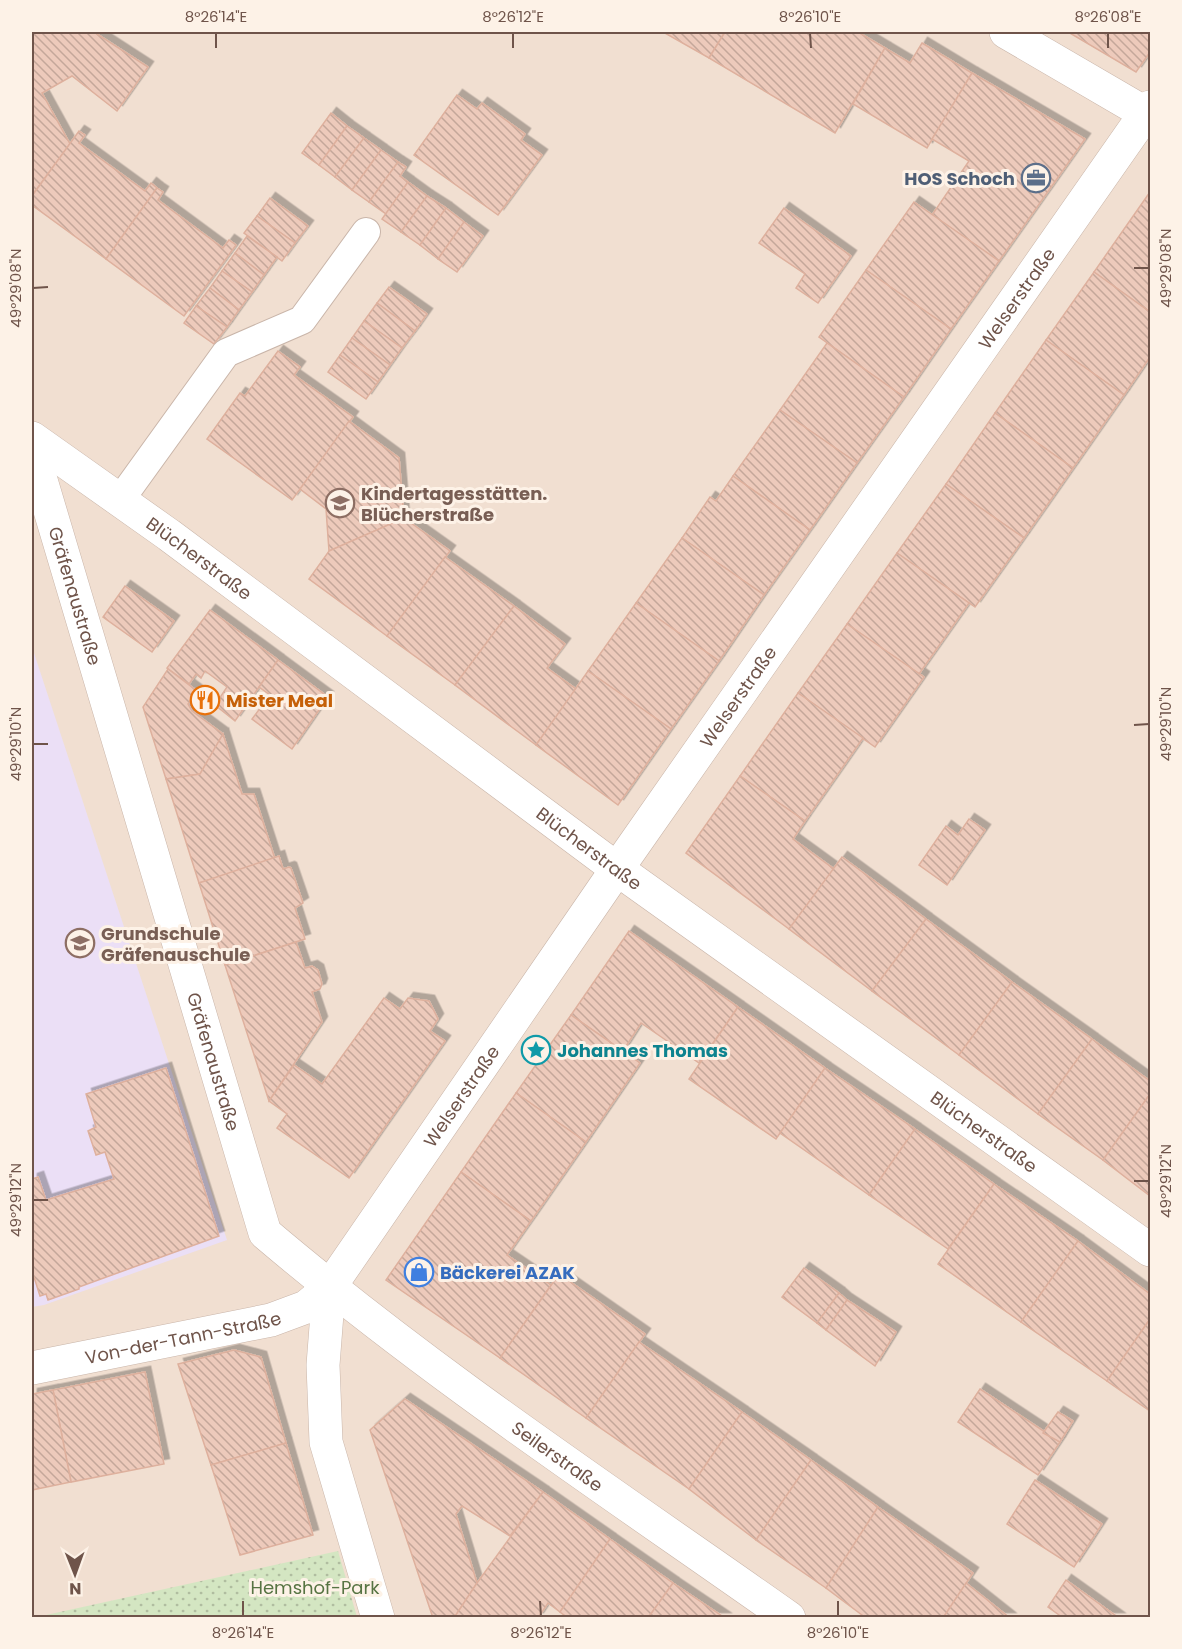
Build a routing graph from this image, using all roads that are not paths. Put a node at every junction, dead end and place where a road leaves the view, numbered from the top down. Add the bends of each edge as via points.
1 (1006, 32) edge
2 (1149, 112) edge
3 (366, 232) dead end
4 (32, 438) edge
5 (32, 450) edge
6 (120, 500) junction
7 (617, 869) junction
8 (1150, 1250) edge
9 (329, 1288) junction
10 (32, 1368) edge
11 (378, 1617) edge
12 (789, 1617) edge

1 - 2 street
2 - 7 street, Welserstraße
3 - 6 lane via 302,320 226,353
4 - 6 street, Blücherstraße
5 - 9 street, Gräfenaustraße via 265,1233
6 - 7 street, Blücherstraße
7 - 8 street, Blücherstraße
7 - 9 street, Welserstraße
9 - 10 street, Von-der-Tann-Straße via 306,1307 271,1320
9 - 11 street via 323,1365 326,1442
9 - 12 street, Seilerstraße via 476,1397

